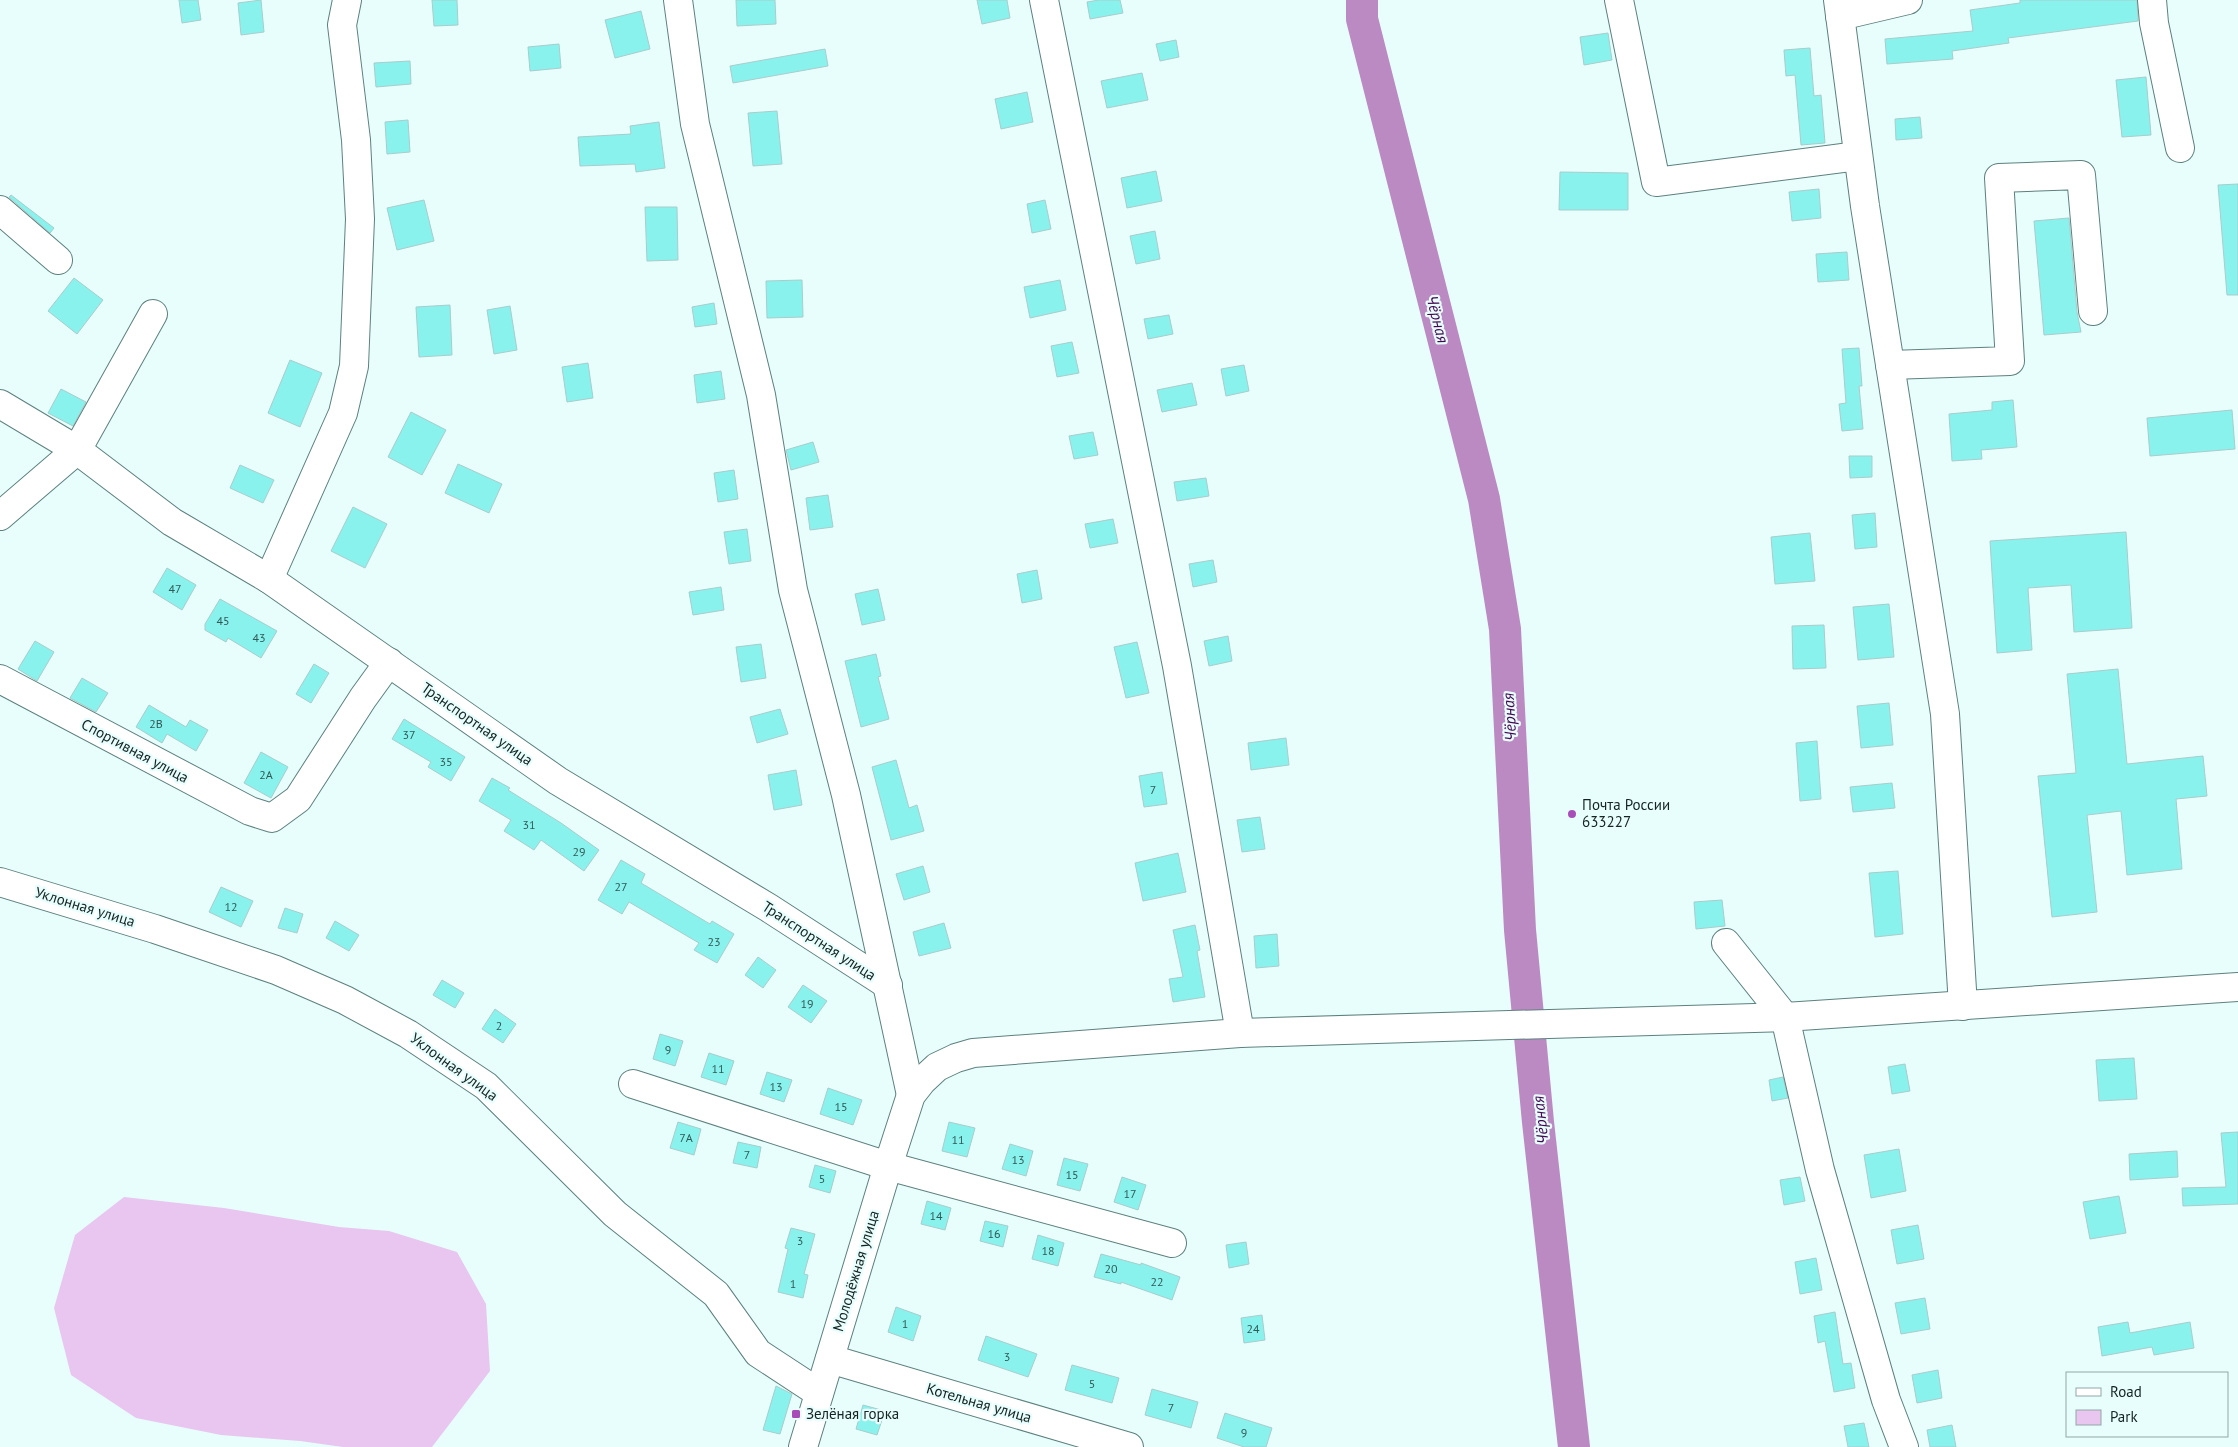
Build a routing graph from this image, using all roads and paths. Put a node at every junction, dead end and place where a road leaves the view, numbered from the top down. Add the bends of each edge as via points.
1 (347, 0) edge
2 (678, 0) edge
3 (1044, 0) edge
4 (1619, 0) edge
5 (1908, 0) edge
6 (2152, 0) edge
7 (1839, 8) edge
8 (2180, 148) dead end
9 (1858, 156) junction
10 (0, 210) edge
11 (58, 260) dead end
12 (2093, 310) dead end
13 (153, 314) dead end
14 (1890, 365) junction
15 (0, 404) edge
16 (77, 450) junction
17 (0, 516) edge
18 (269, 578) junction
19 (389, 662) junction
20 (0, 679) edge
21 (0, 882) edge
22 (1726, 944) dead end
23 (888, 985) junction
24 (2238, 988) edge
25 (1963, 1006) junction
26 (1785, 1017) junction
27 (1240, 1033) junction
28 (633, 1084) dead end
29 (911, 1095) junction
30 (888, 1166) junction
31 (1172, 1243) dead end
32 (830, 1359) junction
33 (819, 1393) junction
34 (803, 1447) edge
35 (1129, 1447) edge
36 (1904, 1447) edge

1 - 18 street via 342,25 356,140 360,219 354,366 343,413
2 - 23 street via 695,124 761,395 793,590 846,795
3 - 27 street via 1177,666
4 - 9 street via 1656,182
5 - 7 street
6 - 8 street
7 - 9 street
9 - 14 street
10 - 11 street
12 - 14 street via 2081,175 1999,178 2010,361
13 - 16 street
14 - 25 street via 1945,714
15 - 16 street, Транспортная улица
16 - 17 street
16 - 18 street, Транспортная улица via 172,522
18 - 19 street, Транспортная улица
19 - 20 street, Спортивная улица via 298,799 272,818 241,807
19 - 23 street, Транспортная улица via 558,781 769,908
21 - 33 street, Уклонная улица via 276,970 346,1000 408,1034 486,1086 615,1214 716,1294 758,1353
22 - 26 street
23 - 29 street
24 - 25 street
25 - 26 street
26 - 27 street
26 - 36 street via 1820,1170 1886,1400
27 - 29 street via 973,1053 937,1067
28 - 30 street
29 - 30 street, Молодёжная улица
30 - 31 street
30 - 32 street, Молодёжная улица
32 - 33 street, Молодёжная улица
32 - 35 street, Котельная улица
33 - 34 street, Молодёжная улица

